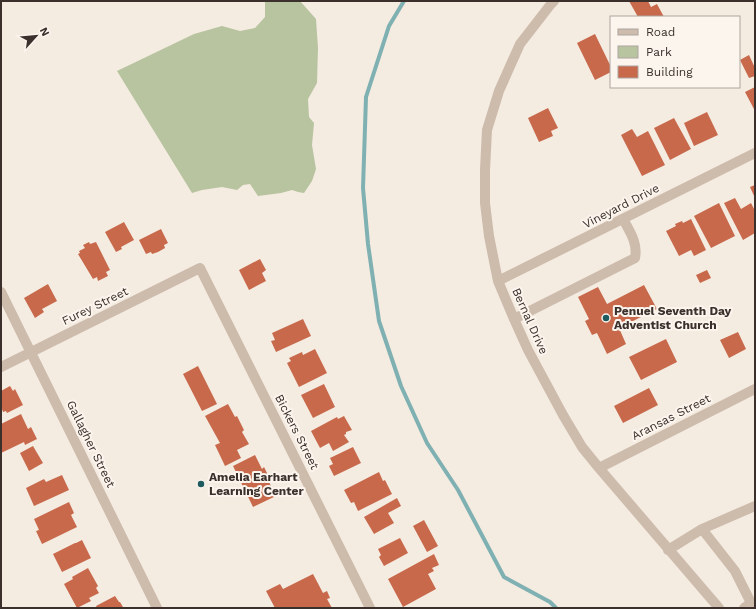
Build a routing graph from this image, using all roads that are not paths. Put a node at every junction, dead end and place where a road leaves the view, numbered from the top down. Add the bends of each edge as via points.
1 (554, 1) edge
2 (755, 153) edge
3 (623, 219) junction
4 (200, 268) joint
5 (498, 281) junction
6 (1, 292) edge
7 (514, 319) junction
8 (31, 352) junction
9 (1, 367) edge
10 (755, 390) edge
11 (599, 468) junction
12 (755, 506) edge
13 (702, 530) junction
14 (668, 550) junction
15 (157, 608) edge
16 (370, 608) edge
17 (719, 608) edge
18 (744, 608) edge

1 - 5 street, Bernal Drive via 520,44 499,91 487,130 484,170 488,236
2 - 3 street, Vineyard Drive
3 - 5 street, Vineyard Drive
3 - 7 street via 633,239 635,258
4 - 8 street, Furey Street
4 - 16 street, Bickers Street
5 - 7 street, Bernal Drive
6 - 8 street, Gallagher Street
7 - 11 street, Bernal Drive via 563,415 582,447
8 - 9 street, Furey Street
8 - 15 street, Gallagher Street
10 - 11 street, Aransas Street
11 - 14 street, Bernal Drive
12 - 13 street
13 - 14 street
13 - 18 street via 735,571 751,603
14 - 17 street, Bernal Drive

